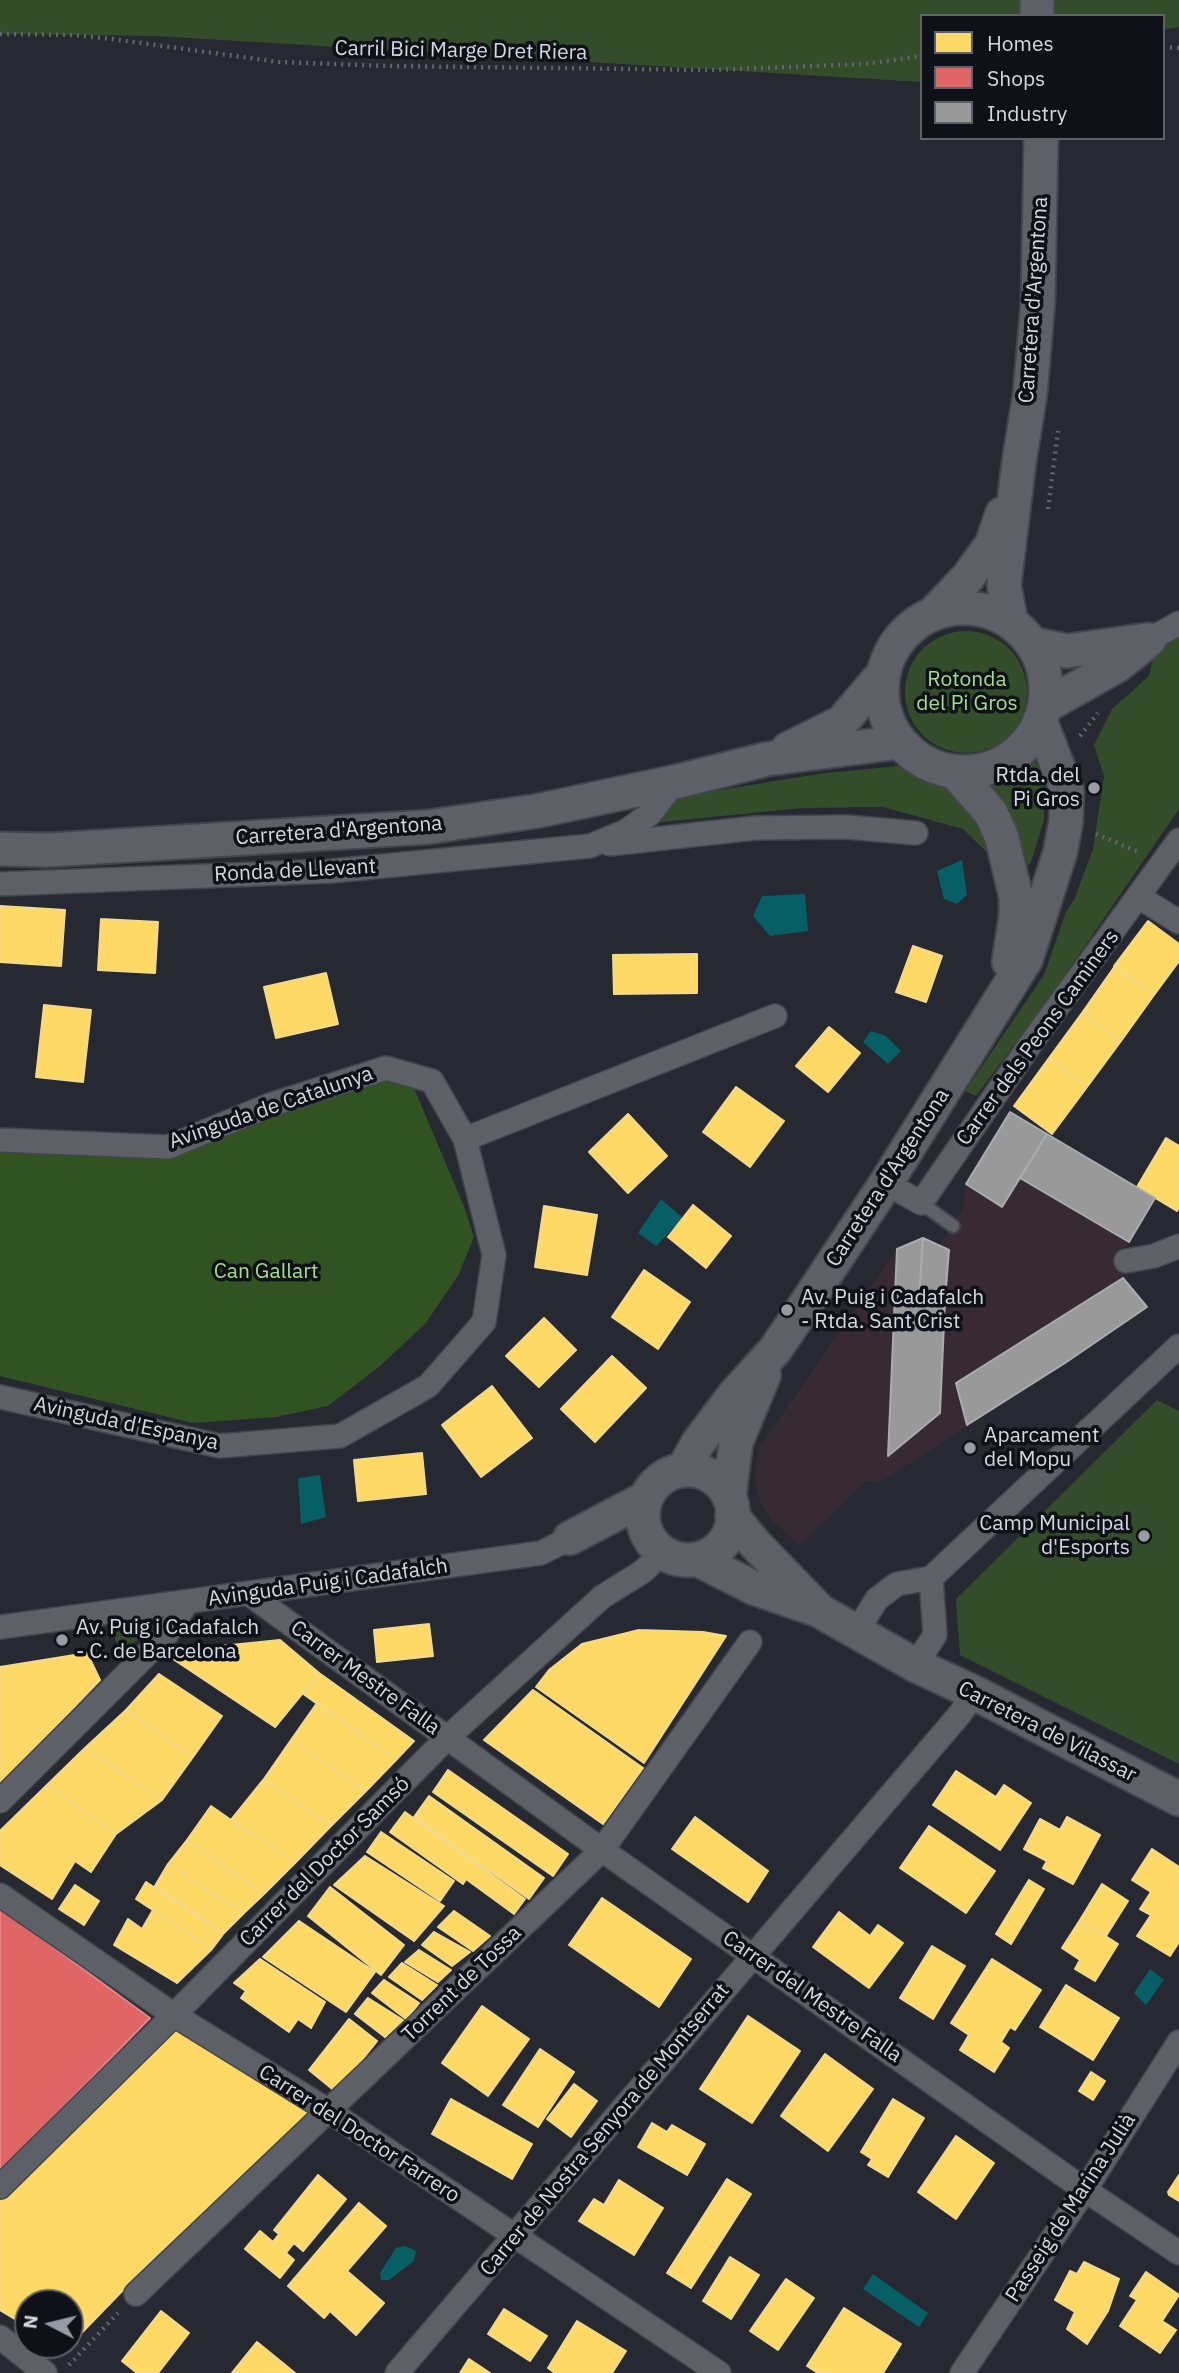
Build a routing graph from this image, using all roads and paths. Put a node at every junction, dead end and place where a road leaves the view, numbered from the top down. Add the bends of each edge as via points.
1 (0, 34) edge
2 (920, 56) edge
3 (1041, 140) edge
4 (1019, 462) junction
5 (933, 614) junction
6 (1179, 623) edge
7 (1022, 634) junction
8 (1149, 640) junction
9 (883, 674) junction
10 (1042, 713) junction
11 (900, 742) junction
12 (767, 759) junction
13 (956, 772) junction
14 (675, 782) junction
15 (1066, 821) junction
16 (916, 833) dead end
17 (1179, 840) edge
18 (590, 846) junction
19 (0, 849) edge
20 (1163, 863) junction
21 (0, 884) edge
22 (1139, 897) junction
23 (1179, 922) edge
24 (998, 1004) junction
25 (775, 1016) dead end
26 (465, 1139) junction
27 (0, 1140) edge
28 (886, 1183) junction
29 (921, 1203) junction
30 (953, 1226) dead end
31 (1179, 1246) edge
32 (1126, 1261) dead end
33 (1179, 1347) edge
34 (775, 1350) junction
35 (0, 1397) edge
36 (683, 1470) junction
37 (646, 1497) junction
38 (730, 1506) junction
39 (570, 1538) junction
40 (657, 1547) junction
41 (697, 1559) junction
42 (931, 1578) junction
43 (249, 1594) junction
44 (187, 1602) junction
45 (818, 1610) junction
46 (0, 1627) edge
47 (857, 1631) junction
48 (750, 1642) dead end
49 (915, 1665) junction
50 (975, 1693) junction
51 (447, 1738) junction
52 (1179, 1799) edge
53 (0, 1801) edge
54 (602, 1850) junction
55 (0, 1895) edge
56 (753, 1955) junction
57 (174, 2015) junction
58 (1179, 2042) edge
59 (329, 2112) junction
60 (0, 2187) edge
61 (1085, 2190) junction
62 (513, 2236) junction
63 (1179, 2253) edge
64 (136, 2294) joint
65 (0, 2337) edge
66 (45, 2373) edge
67 (62, 2373) edge
68 (397, 2373) edge
69 (719, 2373) edge
70 (962, 2373) edge

1 - 2 path, Carril Bici Marge Dret Riera via 112,39 279,62 388,66 723,70 866,64
3 - 4 street, Carretera d'Argentona via 1038,302
4 - 5 street via 992,544
4 - 7 street via 1004,585
5 - 7 street via 967,607 990,612
5 - 9 street via 900,637
6 - 8 street
7 - 8 street via 1067,651
7 - 10 street via 1045,674
8 - 10 street
9 - 11 street via 884,710
9 - 12 street via 842,722
10 - 13 street via 1024,746 1005,762 981,771
10 - 15 street, Carretera d'Argentona via 1067,791
11 - 12 street
11 - 13 street via 925,763
12 - 14 street, Carretera d'Argentona
13 - 24 street, Carretera d'Argentona via 991,813 1012,876 1016,915
14 - 18 street, Ronda de Llevant via 650,814 626,831
14 - 19 street, Carretera d'Argentona via 537,811 428,827 49,850
15 - 20 path
15 - 24 street, Carretera d'Argentona via 1026,959
16 - 18 street, Ronda de Llevant via 847,827 755,828
17 - 20 street, Carrer dels Peons Caminers
18 - 21 street, Ronda de Llevant via 332,871
20 - 22 street, Carrer dels Peons Caminers
22 - 23 street
22 - 29 street, Carrer dels Peons Caminers via 1031,1042
24 - 28 street, Carretera d'Argentona
25 - 26 street
26 - 27 street, Avinguda de Catalunya via 432,1082 386,1068 270,1105 168,1147
26 - 35 street, Avinguda d'Espanya via 494,1255 484,1322 428,1386 340,1436 220,1446
28 - 29 street
28 - 34 street, Carretera d'Argentona
29 - 30 lane
31 - 32 street
33 - 42 street
34 - 36 street, Carretera d'Argentona via 705,1433
34 - 38 street, Carretera d'Argentona via 736,1442
36 - 37 street via 665,1476
36 - 38 street via 710,1476 724,1489
37 - 39 street
37 - 40 street via 643,1520
38 - 41 street via 731,1526 722,1544
38 - 45 street via 756,1545
39 - 40 street
39 - 43 street, Avinguda Puig i Cadafalch via 541,1553
40 - 41 street via 680,1559
40 - 51 street, Carrer del Doctor Samsó via 642,1572 602,1597
41 - 45 street via 754,1588
42 - 47 street via 897,1584 877,1599
42 - 49 street via 935,1635
43 - 44 street, Avinguda Puig i Cadafalch
43 - 51 street, Carrer Mestre Falla
44 - 46 street, Avinguda Puig i Cadafalch
44 - 53 street via 167,1634
45 - 47 street
47 - 49 street
48 - 54 street, Torrent de Tossa
49 - 50 street, Carretera de Vilassar
50 - 52 street, Carretera de Vilassar
50 - 56 street, Carrer de Nostra Senyora de Montserrat
51 - 54 street, Carrer del Mestre Falla
51 - 57 street, Carrer del Doctor Samsó
54 - 56 street, Carrer del Mestre Falla
54 - 59 street, Torrent de Tossa
55 - 57 street, Carrer del Doctor Farrero
56 - 61 street, Carrer del Mestre Falla
56 - 62 street, Carrer de Nostra Senyora de Montserrat
57 - 59 street, Carrer del Doctor Farrero
57 - 60 street, Carrer del Doctor Samsó
58 - 61 street, Passeig de Marina Julià
59 - 62 street, Carrer del Doctor Farrero
59 - 64 street, Torrent de Tossa
61 - 63 street, Carrer del Mestre Falla
61 - 70 street, Passeig de Marina Julià
62 - 68 street, Carrer de Nostra Senyora de Montserrat
62 - 69 street, Carrer del Doctor Farrero
64 - 67 path
65 - 66 street

